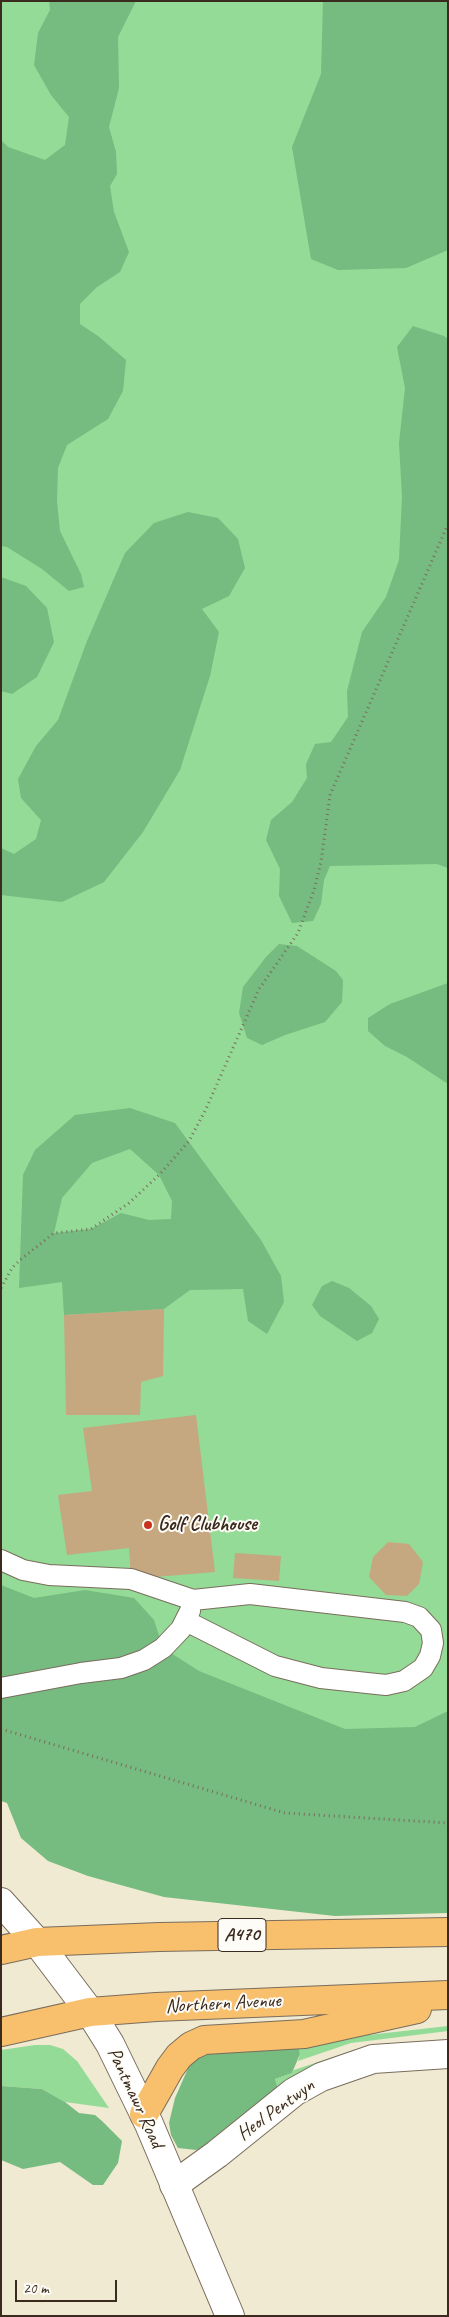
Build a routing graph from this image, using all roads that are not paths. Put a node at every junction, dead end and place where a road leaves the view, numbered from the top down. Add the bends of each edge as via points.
1 (1, 1560) edge
2 (194, 1600) junction
3 (186, 1621) junction
4 (1, 1688) edge
5 (1, 1902) edge
6 (448, 1932) edge
7 (37, 1942) junction
8 (1, 1950) edge
9 (448, 1995) edge
10 (448, 2002) edge
11 (90, 2012) junction
12 (1, 2032) edge
13 (448, 2054) edge
14 (144, 2114) junction
15 (174, 2184) junction
16 (230, 2316) edge

1 - 2 lane via 49,1576 131,1579
2 - 3 lane
2 - 3 lane via 250,1594 405,1612 419,1617 431,1630 433,1644 423,1668 404,1681 386,1685 322,1678 275,1666
3 - 4 lane via 163,1648 144,1660 121,1668
5 - 7 street, Pantmawr Road
6 - 7 highway, A470
7 - 8 highway, A470
7 - 11 street, Pantmawr Road
9 - 11 highway, Northern Avenue
10 - 14 highway via 304,2034 204,2040 179,2056
11 - 12 highway, Northern Avenue
11 - 14 street, Pantmawr Road via 122,2065
13 - 15 street, Heol Pentwyn via 373,2059 321,2077 294,2092
14 - 15 street, Pantmawr Road
15 - 16 street, Pantmawr Road

